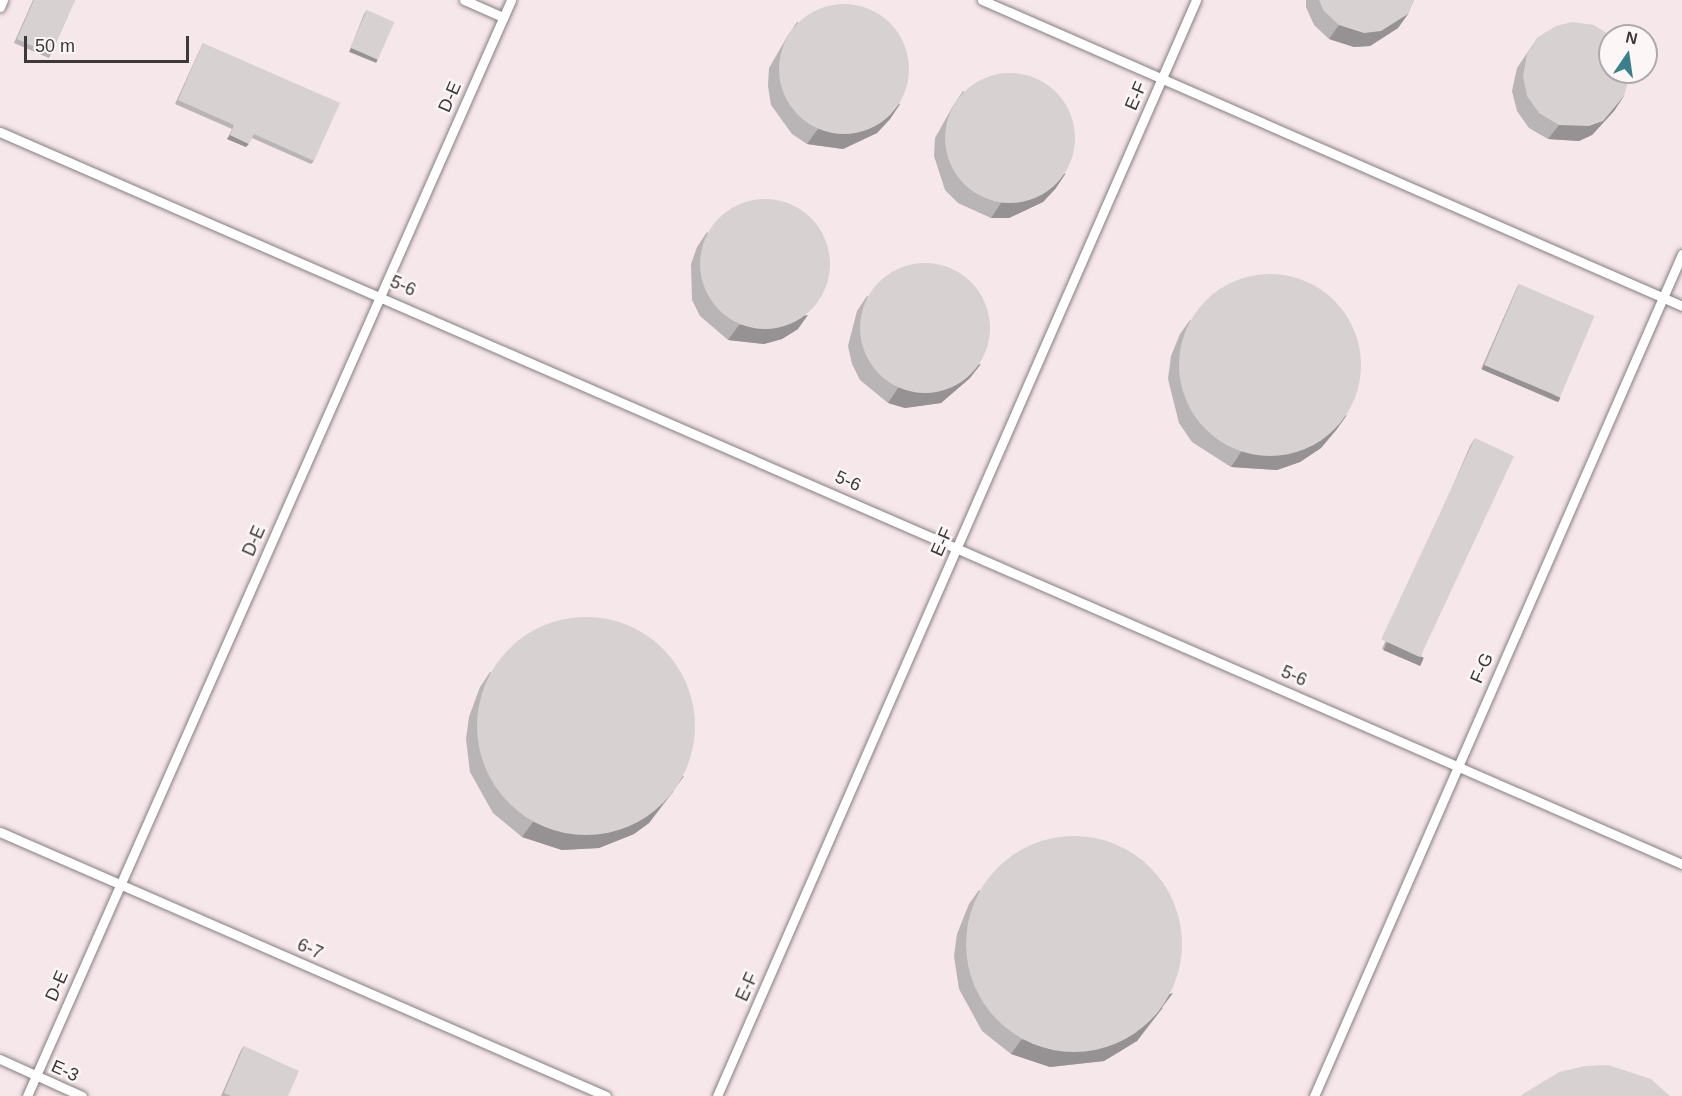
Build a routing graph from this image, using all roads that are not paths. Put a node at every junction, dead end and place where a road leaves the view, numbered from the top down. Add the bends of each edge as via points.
1 (3, 0) edge
2 (464, 0) edge
3 (511, 0) edge
4 (982, 0) edge
5 (1196, 0) edge
6 (0, 8) edge
7 (503, 17) junction
8 (1161, 78) junction
9 (0, 132) edge
10 (1682, 254) edge
11 (381, 295) junction
12 (1663, 298) junction
13 (1682, 306) edge
14 (958, 547) junction
15 (1457, 765) junction
16 (0, 832) edge
17 (1682, 864) edge
18 (120, 884) junction
19 (0, 1059) edge
20 (36, 1076) junction
21 (27, 1096) edge
22 (82, 1096) edge
23 (606, 1096) edge
24 (717, 1096) edge
25 (1314, 1096) edge

1 - 6 lane
2 - 7 lane
3 - 7 lane, D-E
4 - 8 lane
5 - 8 lane, E-F
7 - 11 lane, D-E
8 - 12 lane
8 - 14 lane, E-F
9 - 11 lane, 5-6
10 - 12 lane, F-G
11 - 14 lane, 5-6
11 - 18 lane, D-E
12 - 13 lane
12 - 15 lane, F-G
14 - 15 lane, 5-6
14 - 24 lane, E-F
15 - 17 lane, 5-6
15 - 25 lane, F-G
16 - 18 lane, 6-7
18 - 20 lane, D-E
18 - 23 lane, 6-7
19 - 20 lane, E-3
20 - 21 lane, D-E
20 - 22 lane, E-3

